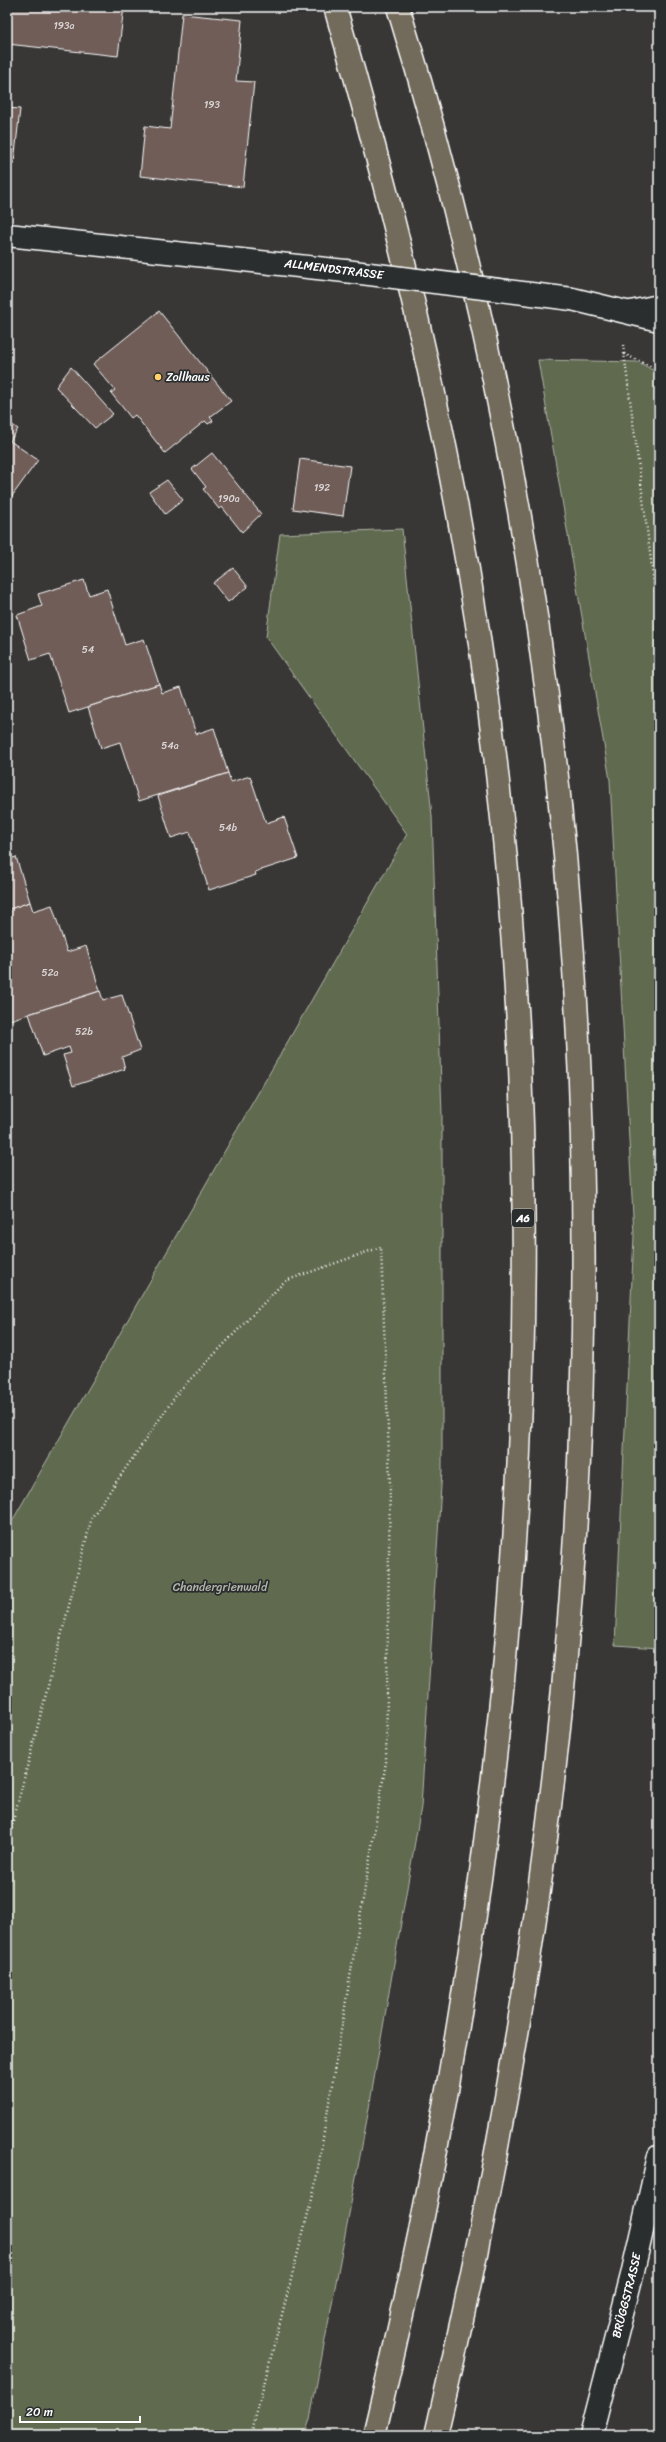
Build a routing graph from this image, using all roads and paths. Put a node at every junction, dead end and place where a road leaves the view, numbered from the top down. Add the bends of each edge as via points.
1 (335, 7) edge
2 (398, 7) edge
3 (7, 235) edge
4 (659, 306) edge
5 (631, 312) junction
6 (659, 320) edge
7 (659, 370) edge
8 (659, 622) edge
9 (7, 1844) edge
10 (659, 2156) edge
11 (251, 2435) edge
12 (374, 2435) edge
13 (436, 2435) edge
14 (591, 2435) edge

1 - 12 highway, A6 via 381,166 419,321 464,545 494,748 505,856 518,1025 523,1168 524,1290 518,1487 502,1694 490,1804 467,1970 442,2120 400,2327
2 - 13 highway via 435,135 480,316 501,416 540,636 565,851 578,1029 583,1166 582,1382 577,1488 567,1639 550,1805 534,1926 501,2131
3 - 5 main road, ALLMENDSTRASSE, bridge via 345,271 572,299
4 - 5 main road
5 - 6 main road, ALLMENDSTRASSE
7 - 8 path via 624,353
9 - 11 path via 92,1517 179,1391 285,1281 381,1247 390,1484 386,1762 316,2186
10 - 14 main road, BRÜGGSTRASSE

